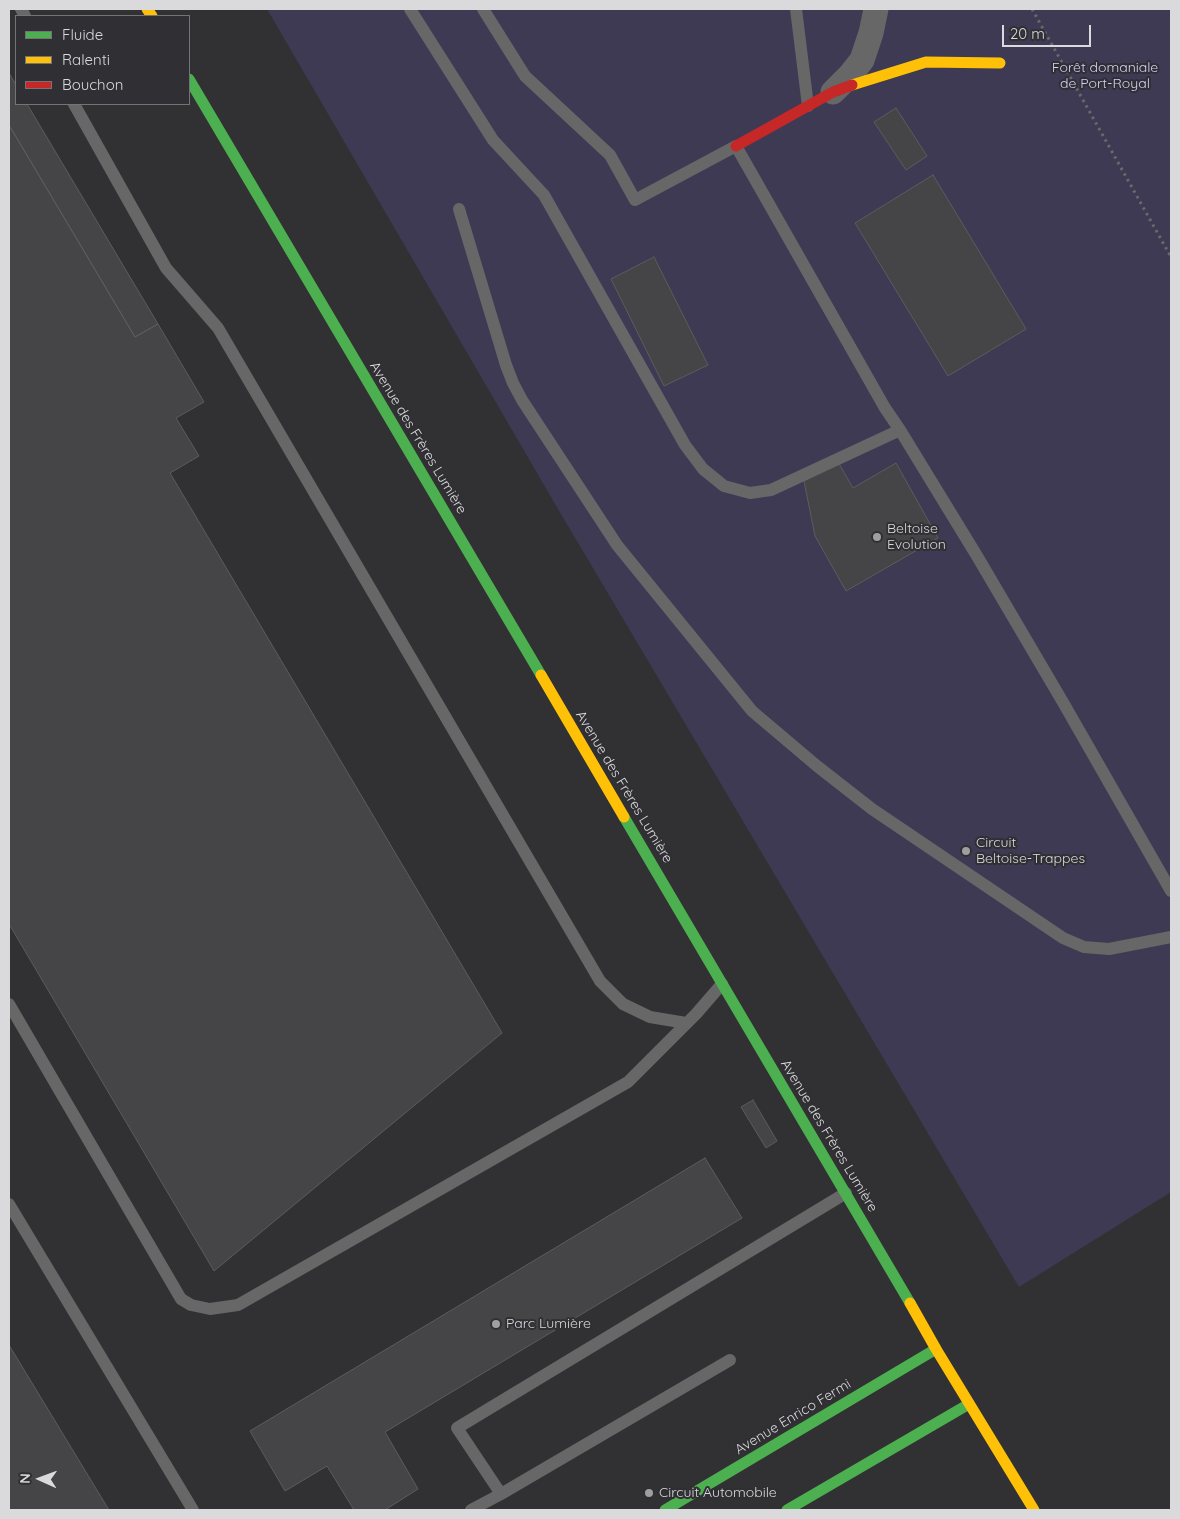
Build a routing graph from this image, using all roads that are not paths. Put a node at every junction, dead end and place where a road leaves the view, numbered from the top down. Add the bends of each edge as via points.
1 (410, 9) edge
2 (483, 9) edge
3 (796, 9) edge
4 (876, 9) edge
5 (1000, 63) dead end
6 (190, 81) edge
7 (832, 92) junction
8 (75, 105) edge
9 (808, 106) junction
10 (736, 146) junction
11 (459, 209) dead end
12 (900, 430) junction
13 (1171, 891) edge
14 (1171, 937) edge
15 (722, 984) junction
16 (9, 1004) edge
17 (686, 1023) junction
18 (846, 1193) junction
19 (9, 1204) edge
20 (936, 1349) junction
21 (730, 1360) dead end
22 (969, 1404) junction
23 (501, 1494) junction
24 (193, 1510) edge
25 (471, 1510) edge
26 (665, 1510) edge
27 (787, 1510) edge
28 (1034, 1510) edge

1 - 12 lane via 492,140 544,195 685,445 703,469 724,486 750,493 771,490
2 - 10 lane via 525,76 610,155 636,200
3 - 9 lane
4 - 7 street via 862,60
5 - 7 street via 926,62
6 - 15 street, Avenue des Frères Lumière
7 - 9 street
8 - 17 lane via 166,268 218,328 600,982 623,1004 650,1017
9 - 10 street
10 - 12 lane
11 - 14 lane via 506,365 522,400 616,545 752,711 872,808 1063,938 1084,947 1109,949
12 - 13 lane via 977,556
15 - 17 lane
15 - 18 street, Avenue des Frères Lumière
16 - 17 lane via 181,1299 210,1309 238,1305 628,1082
18 - 20 street, Avenue des Frères Lumière
18 - 23 lane via 457,1428
19 - 24 lane
20 - 22 street, Avenue des Frères Lumière
20 - 26 street, Avenue Enrico Fermi
21 - 23 lane
22 - 27 street
22 - 28 street, Avenue des Frères Lumière
23 - 25 lane

